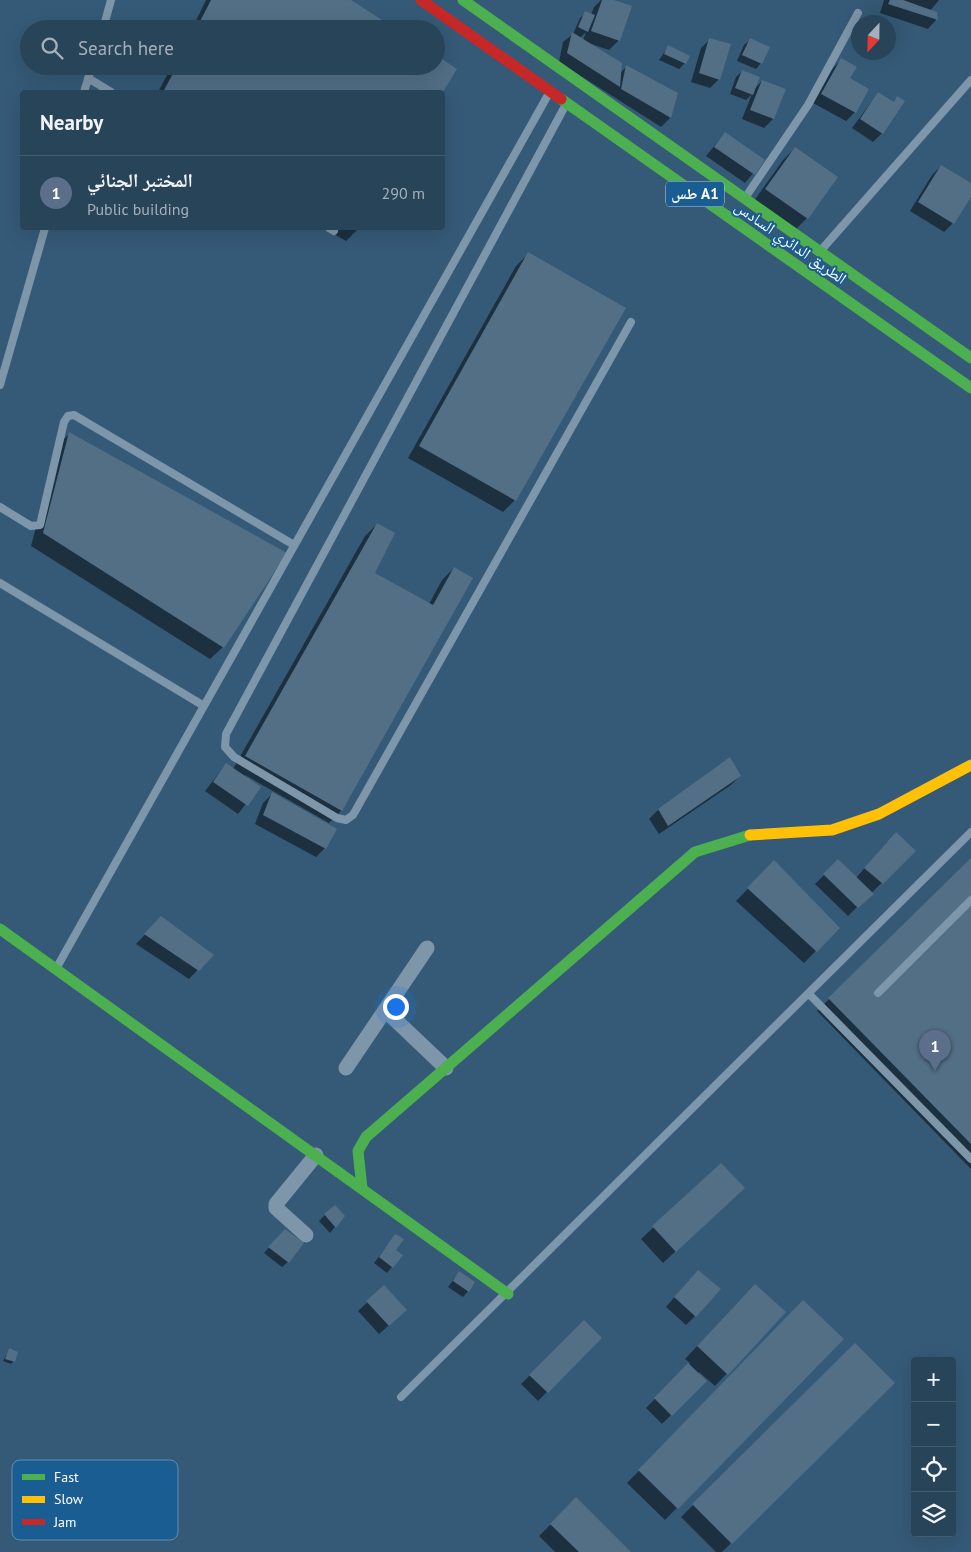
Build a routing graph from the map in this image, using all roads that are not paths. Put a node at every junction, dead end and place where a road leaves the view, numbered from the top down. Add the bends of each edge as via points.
1 (111, 0) edge
2 (420, 0) edge
3 (463, 0) edge
4 (858, 13) dead end
5 (105, 20) edge
6 (89, 75) edge
7 (88, 78) junction
8 (971, 80) edge
9 (85, 90) edge
10 (108, 90) edge
11 (550, 92) junction
12 (566, 104) junction
13 (744, 198) junction
14 (45, 230) edge
15 (820, 251) junction
16 (632, 322) dead end
17 (971, 358) edge
18 (0, 385) edge
19 (971, 388) edge
20 (0, 508) edge
21 (294, 546) junction
22 (0, 583) edge
23 (204, 706) junction
24 (971, 765) edge
25 (971, 832) edge
26 (971, 900) edge
27 (0, 929) edge
28 (427, 948) dead end
29 (56, 969) junction
30 (878, 993) dead end
31 (809, 994) junction
32 (385, 1010) junction
33 (346, 1068) dead end
34 (446, 1068) junction
35 (316, 1155) junction
36 (971, 1159) edge
37 (362, 1188) junction
38 (306, 1235) dead end
39 (508, 1294) junction
40 (402, 1398) dead end

1 - 5 lane
2 - 11 main road, الطريق الدائري السادس / طس A1
3 - 13 main road, الطريق الدائري السادس / طس A1
4 - 13 lane via 808,105
6 - 7 lane
7 - 9 lane
7 - 10 lane
8 - 15 lane
11 - 12 main road, الطريق الدائري السادس / طس A1
11 - 21 lane
12 - 16 lane via 226,734 225,747 234,758 337,818 346,820 353,815
12 - 19 main road, الطريق الدائري السادس / طس A1
13 - 15 main road, الطريق الدائري السادس / طس A1
14 - 18 lane
15 - 17 main road, الطريق الدائري السادس / طس A1
20 - 21 lane via 31,526 42,522 64,422 68,416 74,415
21 - 23 lane
22 - 23 lane
23 - 29 lane
24 - 34 main road via 879,814 832,830 746,835 695,852
25 - 31 lane
26 - 30 lane
27 - 29 main road
28 - 32 street
29 - 35 main road
31 - 36 lane
31 - 39 lane
32 - 33 street
32 - 34 street
34 - 37 main road via 361,1143 358,1151
35 - 37 main road
35 - 38 street via 276,1204 276,1208
37 - 39 main road
39 - 40 lane

